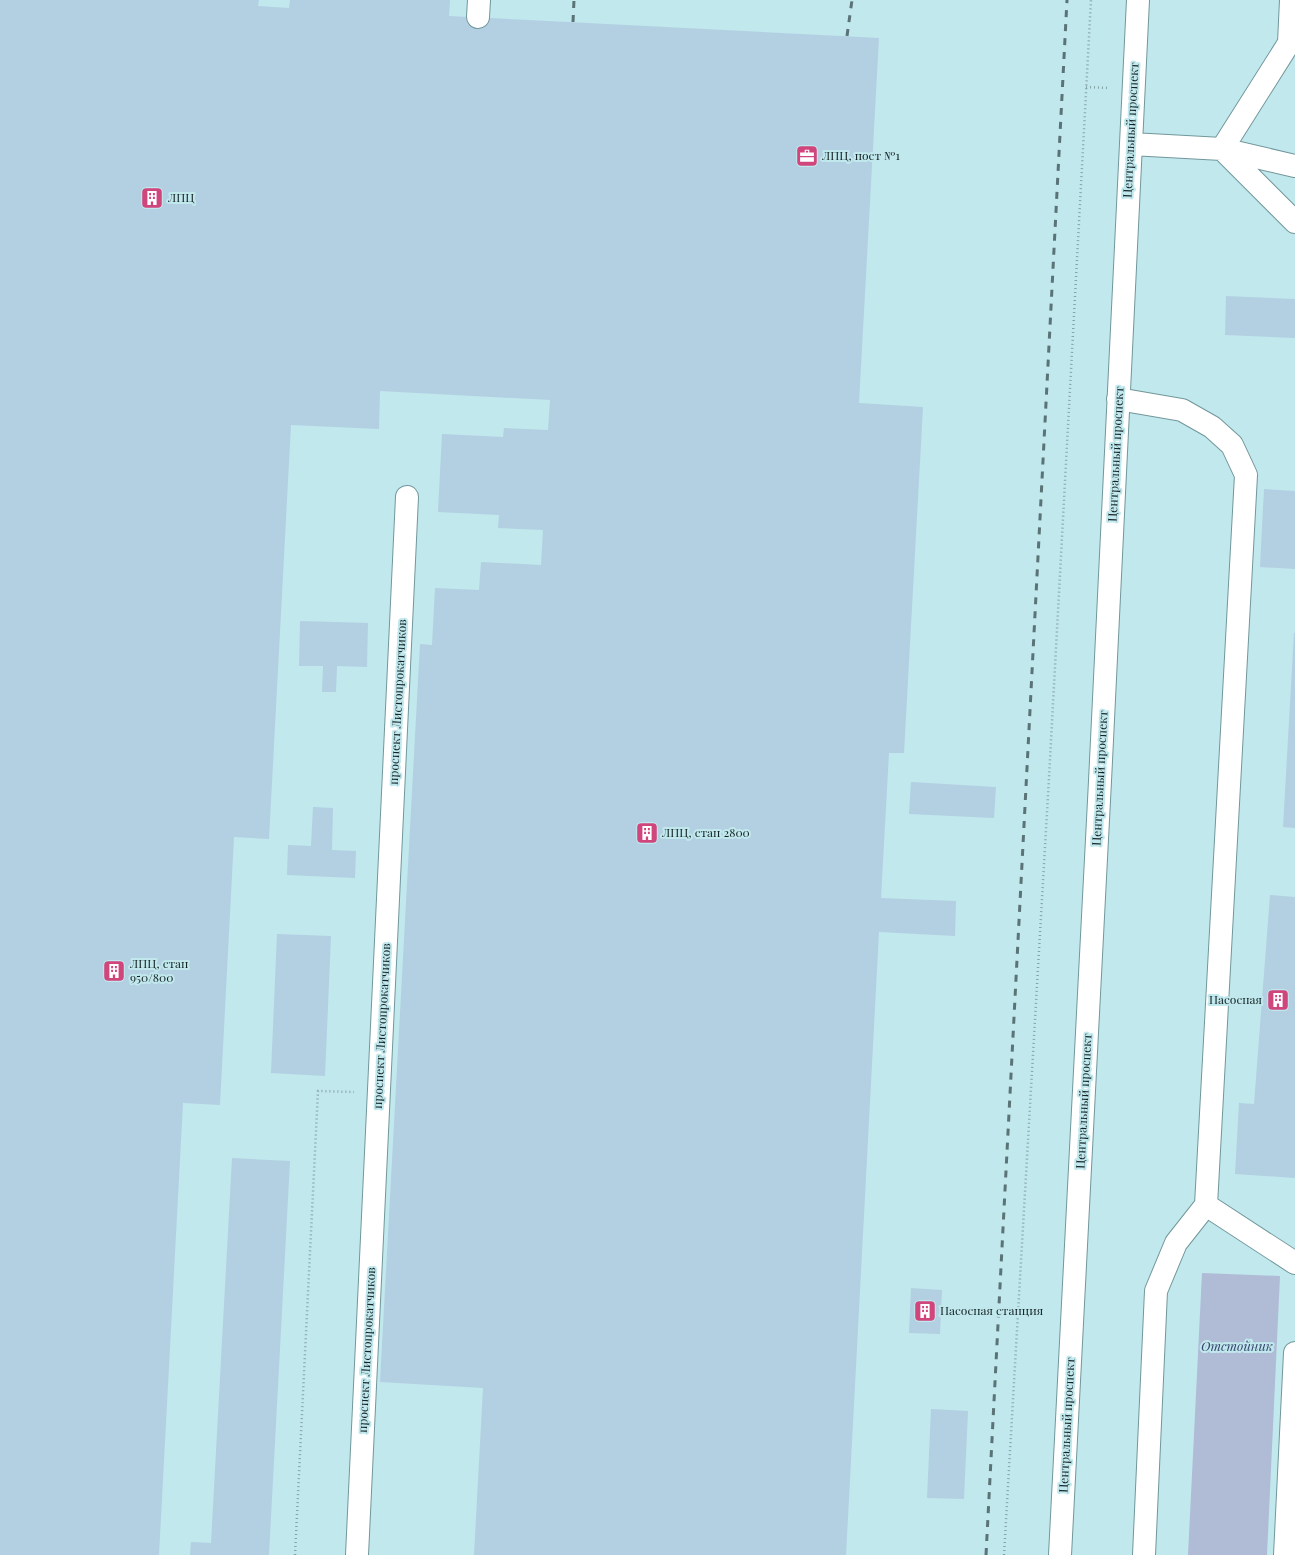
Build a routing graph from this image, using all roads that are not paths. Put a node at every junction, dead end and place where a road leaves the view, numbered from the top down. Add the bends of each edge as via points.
1 (1138, 0) edge
2 (1291, 0) edge
3 (1131, 144) junction
4 (1222, 149) junction
5 (1295, 166) edge
6 (1295, 222) edge
7 (1118, 398) junction
8 (407, 497) dead end
9 (1206, 1205) junction
10 (1295, 1263) edge
11 (1295, 1353) edge
12 (357, 1555) edge
13 (1060, 1555) edge
14 (1144, 1555) edge
15 (1285, 1555) edge

1 - 3 street, Центральный проспект
2 - 4 street via 1289,43
3 - 4 street
3 - 7 street, Центральный проспект
4 - 5 street
4 - 6 street
7 - 9 street via 1182,410 1212,427 1232,445 1246,476
7 - 13 street, Центральный проспект
8 - 12 street, проспект Листопрокатчиков
9 - 10 street
9 - 14 street via 1176,1243 1156,1291
11 - 15 street

